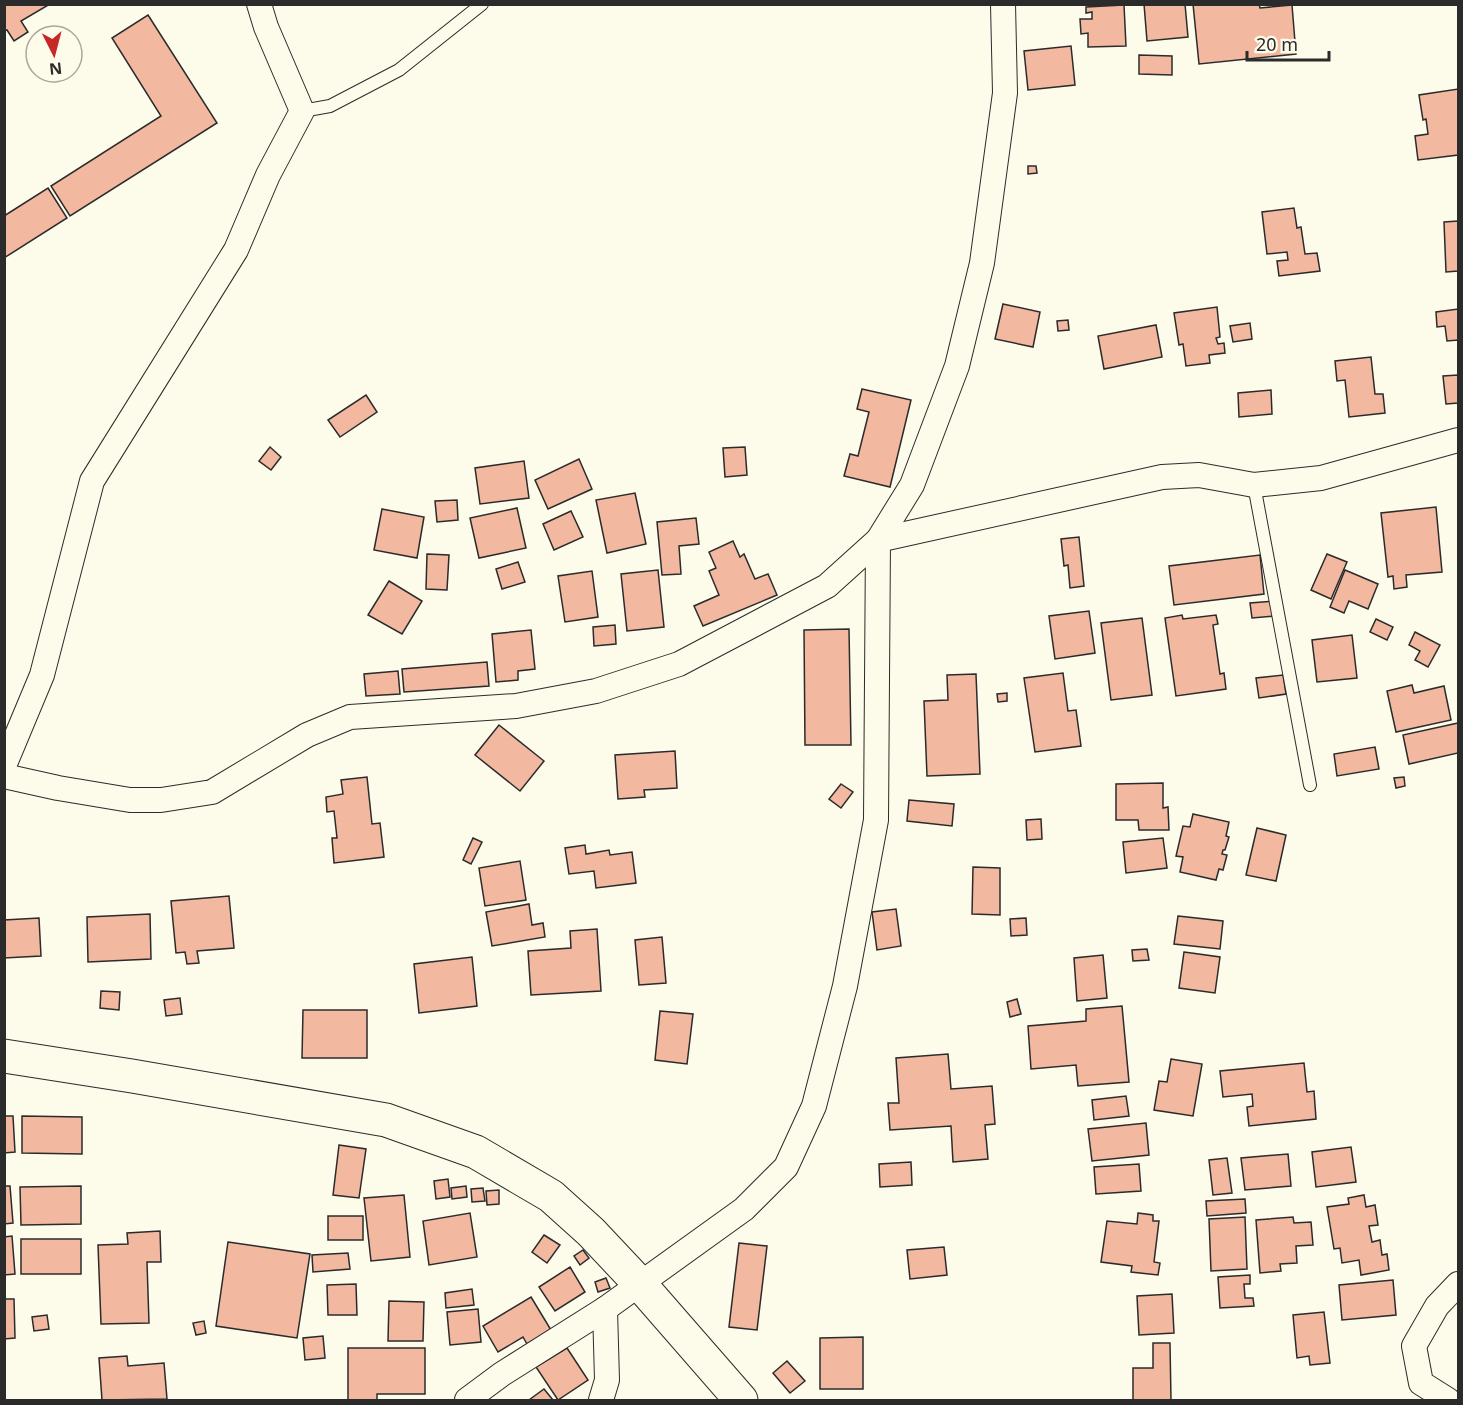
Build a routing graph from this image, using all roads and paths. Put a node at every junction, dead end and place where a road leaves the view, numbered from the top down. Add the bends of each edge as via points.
1 (260, 4) edge
2 (482, 4) edge
3 (1003, 4) edge
4 (302, 111) junction
5 (1458, 440) edge
6 (1254, 485) junction
7 (878, 540) junction
8 (4, 766) edge
9 (4, 776) edge
10 (1310, 785) dead end
11 (4, 1056) edge
12 (639, 1283) junction
13 (1458, 1284) edge
14 (605, 1309) junction
15 (467, 1401) edge
16 (601, 1401) edge
17 (741, 1401) edge
18 (1448, 1401) edge

1 - 4 street
2 - 4 lane via 399,70 330,106
3 - 7 street via 1005,93 982,263 957,366 912,485
4 - 8 street via 267,175 236,250 92,481 42,675
5 - 6 street via 1321,478
6 - 7 street via 1199,476 1162,477
6 - 10 lane
7 - 9 street via 827,586 679,664 596,691 516,706 350,717 307,735 212,792 161,800 130,800
7 - 12 street via 876,820 845,987 814,1106 786,1167 744,1209
11 - 12 street via 386,1120 476,1152 551,1196
12 - 14 street
12 - 17 street
13 - 18 street via 1437,1306 1414,1346 1421,1383
14 - 15 street via 502,1374
14 - 16 street via 607,1380

